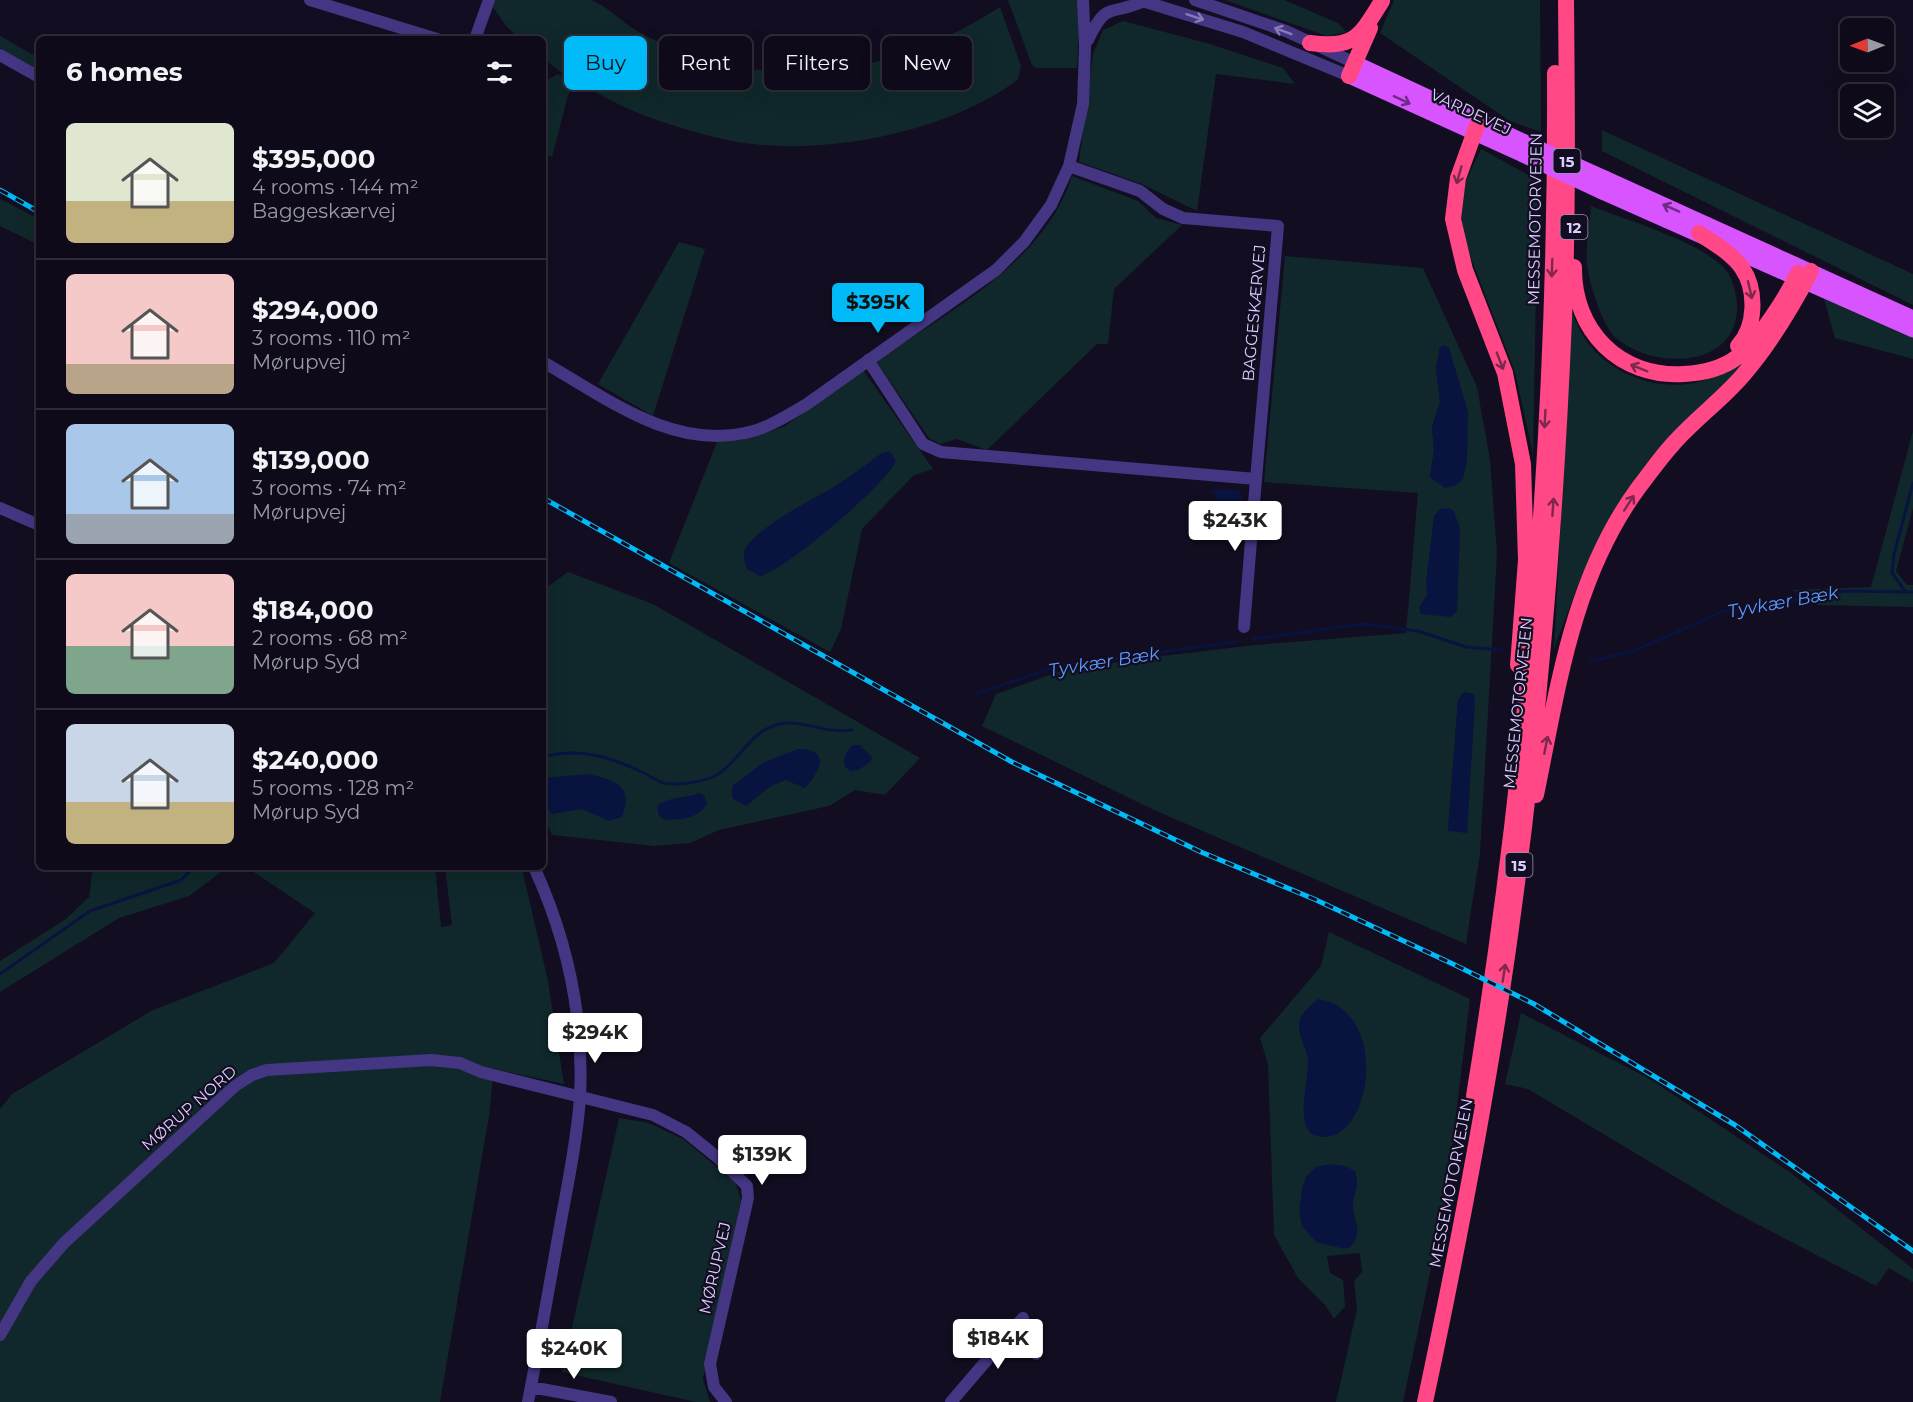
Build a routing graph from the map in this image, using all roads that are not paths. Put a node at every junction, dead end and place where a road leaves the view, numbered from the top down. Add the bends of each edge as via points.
1 (310, 0) edge
2 (489, 0) edge
3 (1083, 0) edge
4 (1195, 0) edge
5 (1555, 0) edge
6 (1566, 0) edge
7 (1573, 0) edge
8 (1142, 1) edge
9 (1382, 1) edge
10 (427, 36) edge
11 (477, 36) edge
12 (1310, 43) junction
13 (1085, 47) junction
14 (0, 55) edge
15 (1352, 69) junction
16 (36, 75) edge
17 (1476, 126) junction
18 (1070, 166) junction
19 (1604, 185) junction
20 (1699, 233) junction
21 (1803, 274) junction
22 (1913, 318) edge
23 (1557, 320) junction
24 (1913, 330) edge
25 (868, 360) junction
26 (546, 364) edge
27 (1696, 374) junction
28 (1256, 479) junction
29 (0, 508) edge
30 (36, 524) edge
31 (1244, 627) dead end
32 (1506, 863) junction
33 (535, 870) edge
34 (1515, 905) junction
35 (580, 1097) junction
36 (1023, 1318) dead end
37 (1012, 1331) junction
38 (0, 1335) edge
39 (1036, 1354) dead end
40 (531, 1388) junction
41 (528, 1402) edge
42 (611, 1402) edge
43 (726, 1402) edge
44 (951, 1402) edge
45 (1418, 1402) edge
46 (1425, 1402) edge

1 - 10 street
2 - 11 street
3 - 13 street
12 -> 4 street, VARDEVEJ
5 -> 23 highway, MESSEMOTORVEJEN / 15
6 - 23 highway, MESSEMOTORVEJEN / 15
27 -> 7 highway, 12 via 1662,376 1635,368 1610,352 1591,330 1580,307 1574,275
8 - 13 street via 1102,12
8 -> 15 street, VARDEVEJ
9 - 12 highway via 1362,33 1352,41 1335,45
9 - 15 highway
12 - 15 street, VARDEVEJ
13 - 18 street via 1083,104
14 - 16 street
15 - 17 main road, VARDEVEJ
17 - 19 main road, VARDEVEJ, bridge
17 -> 32 highway via 1458,178 1455,235 1504,373 1523,464 1526,513
18 - 25 street via 1051,205 1024,242 996,270
18 - 28 street, BAGGESKÆRVEJ via 1140,191 1182,218 1278,226
19 - 20 main road, VARDEVEJ
21 -> 19 main road, VARDEVEJ
20 - 21 main road, VARDEVEJ
20 -> 27 highway via 1742,268 1751,288 1752,307 1749,328 1741,342 1728,357
21 - 22 main road, VARDEVEJ
21 - 24 main road, VARDEVEJ
21 - 27 highway, 12 via 1752,345 1715,370
34 -> 21 highway via 1562,664 1589,575 1611,530 1638,489 1673,444 1744,375 1769,342
23 -> 32 highway, MESSEMOTORVEJEN / 15 via 1533,628
34 -> 23 highway, MESSEMOTORVEJEN / 15 via 1541,662
25 - 26 street via 778,420 747,433 711,436 670,430 644,419
25 - 28 street via 923,444 941,452
28 - 31 street, BAGGESKÆRVEJ
29 - 30 street
32 - 45 highway, MESSEMOTORVEJEN / 15 via 1476,1083
33 - 35 street via 557,924 569,969 579,1038
46 -> 34 highway, MESSEMOTORVEJEN / 15 via 1469,1185
35 - 38 street, MØRUP NORD via 460,1063 431,1060 267,1070 252,1076 235,1086 64,1243 31,1281
35 - 40 street
35 - 43 street, MØRUPVEJ via 653,1115 686,1132 747,1186 748,1198 710,1364 714,1387
36 - 37 street
37 - 39 street
37 - 44 street
40 - 41 street
40 - 42 street

